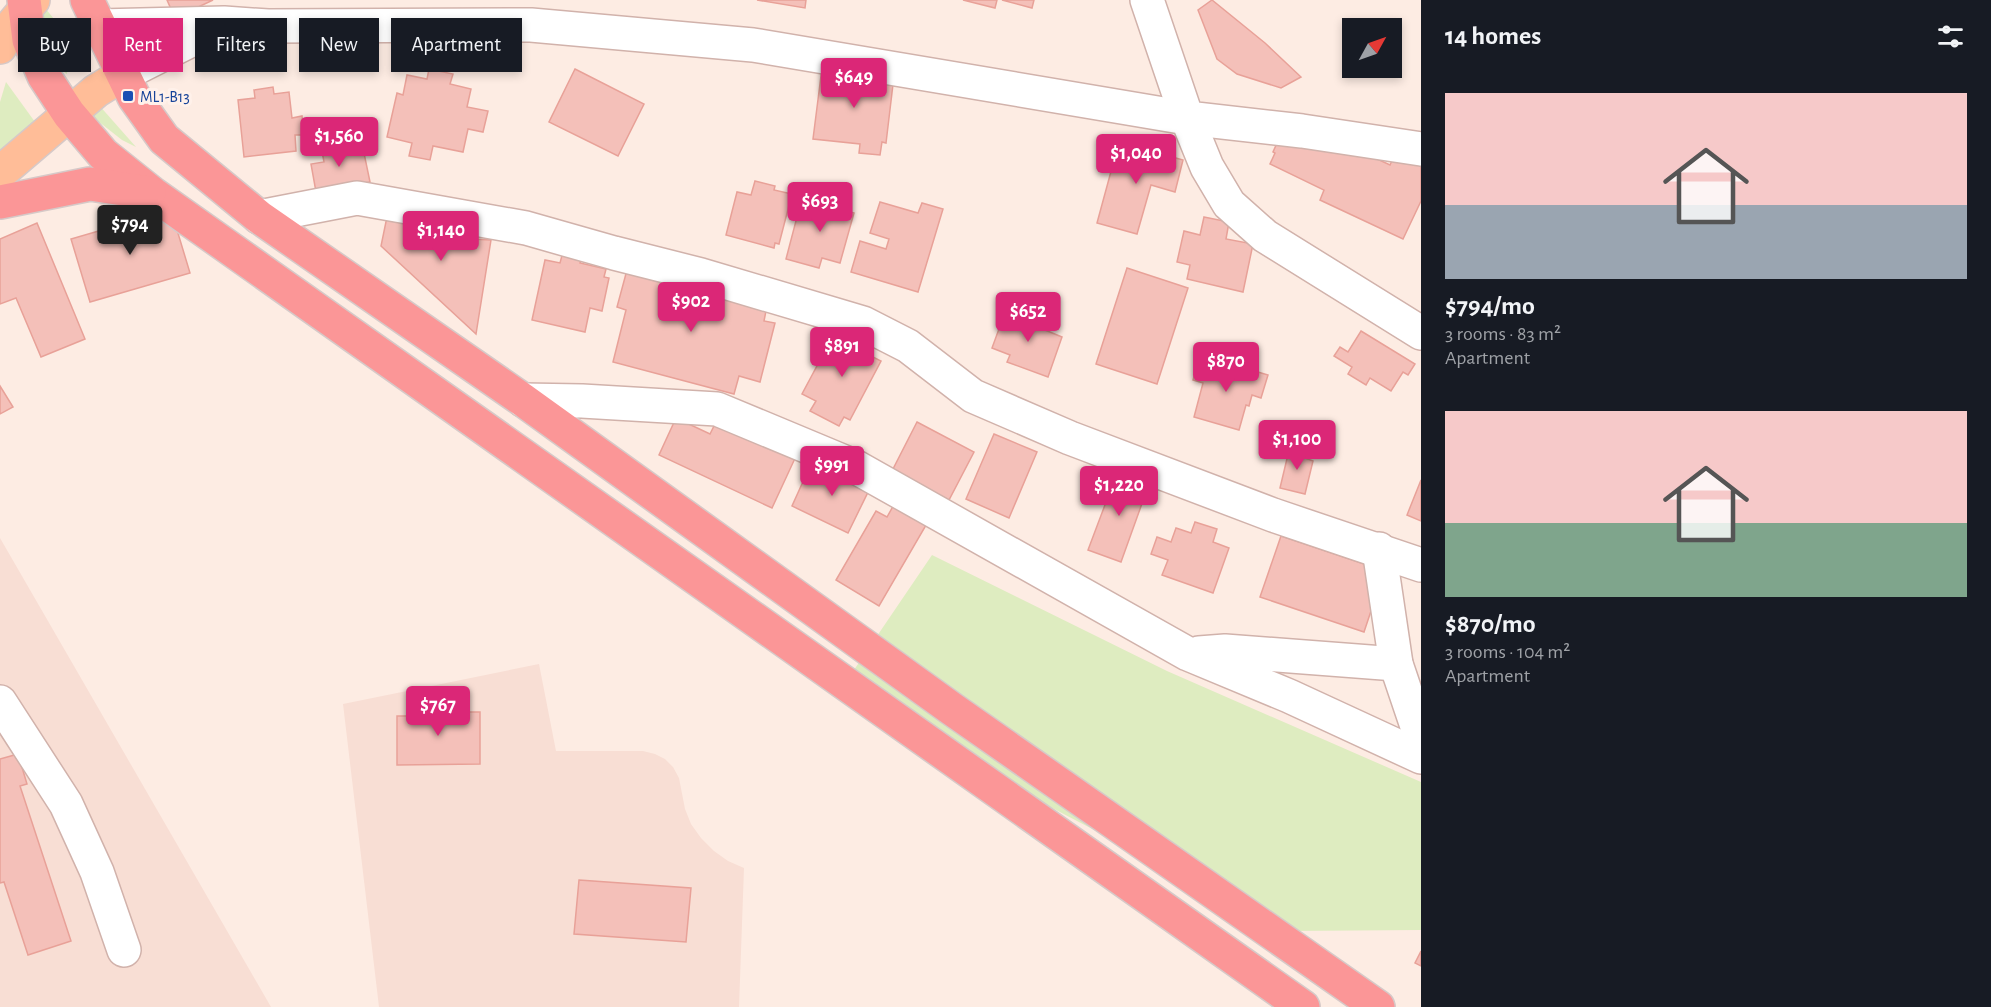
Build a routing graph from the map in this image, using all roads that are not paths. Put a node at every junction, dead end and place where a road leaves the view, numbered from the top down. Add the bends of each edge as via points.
1 (1146, 0) edge
2 (27, 3) edge
3 (93, 13) edge
4 (533, 13) edge
5 (195, 21) edge
6 (287, 25) edge
7 (195, 38) edge
8 (0, 47) edge
9 (122, 75) junction
10 (69, 114) junction
11 (1187, 118) junction
12 (1421, 149) edge
13 (0, 173) edge
14 (153, 194) junction
15 (0, 202) edge
16 (259, 217) junction
17 (1421, 333) edge
18 (523, 400) junction
19 (1379, 549) junction
20 (1421, 565) edge
21 (1188, 654) junction
22 (1396, 664) junction
23 (0, 702) edge
24 (1421, 738) edge
25 (1421, 757) edge
26 (124, 950) dead end
27 (1303, 1007) edge
28 (1378, 1007) edge

1 - 11 street
2 - 8 main road
2 - 10 highway via 29,40 36,62
3 - 5 street
3 - 9 highway
4 - 6 street
4 - 11 street via 753,45
7 - 9 street
9 - 10 main road
9 - 16 highway via 164,140
10 - 13 main road
10 - 14 highway via 103,154
11 - 12 street
11 - 17 street via 1207,167 1229,204 1265,236
14 - 15 highway via 90,184
14 - 27 highway
16 - 18 highway
16 - 19 street via 357,198 526,228 712,278 863,323 908,345 973,396 1070,438 1273,515
18 - 21 street via 717,409 854,466
18 - 28 highway via 952,709
19 - 20 street
19 - 22 street
21 - 22 street via 1225,651
21 - 25 street
22 - 24 street
23 - 26 street via 66,804 97,872

